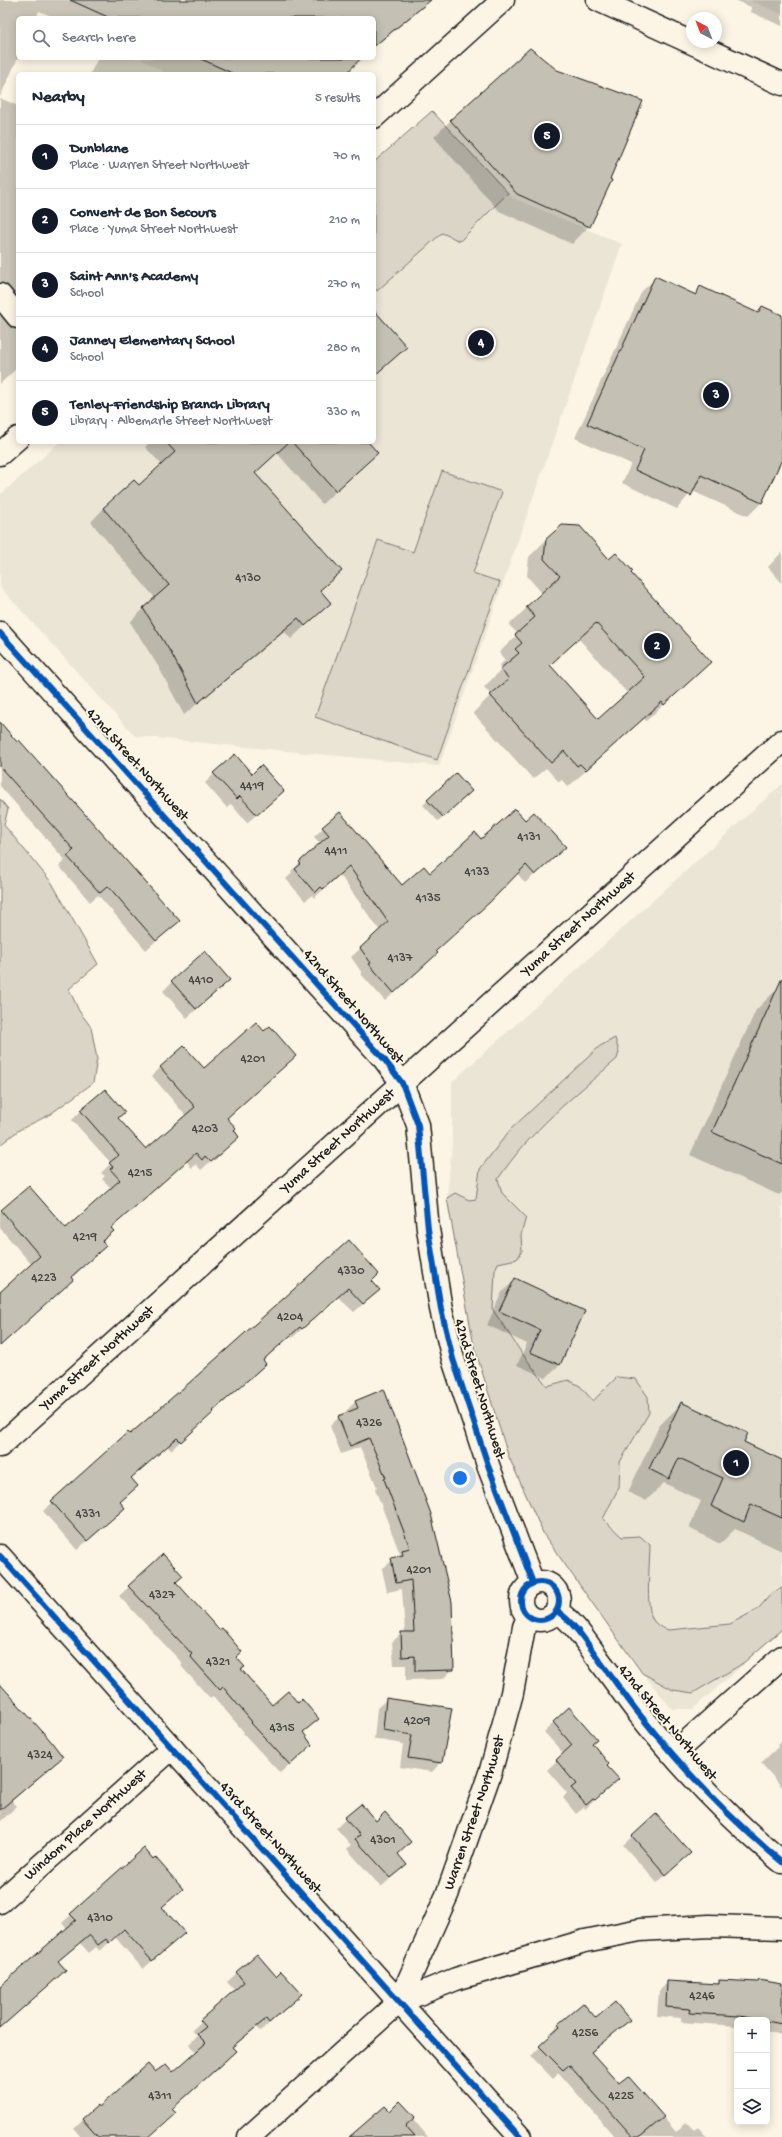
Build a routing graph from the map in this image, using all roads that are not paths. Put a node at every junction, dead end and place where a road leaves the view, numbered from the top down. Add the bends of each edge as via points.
1 (503, 0) edge
2 (598, 0) edge
3 (782, 84) edge
4 (376, 115) edge
5 (0, 296) edge
6 (16, 315) edge
7 (16, 440) edge
8 (0, 454) edge
9 (0, 633) edge
10 (782, 741) edge
11 (402, 1083) junction
12 (0, 1446) edge
13 (0, 1556) edge
14 (532, 1583) junction
15 (557, 1611) junction
16 (528, 1617) junction
17 (782, 1657) edge
18 (172, 1748) junction
19 (673, 1754) junction
20 (782, 1862) edge
21 (0, 1902) edge
22 (782, 1928) edge
23 (399, 2002) junction
24 (249, 2137) edge
25 (520, 2137) edge

1 - 4 street
2 - 3 street
5 - 6 street
7 - 8 street
9 - 11 street, 42nd Street Northwest via 380,1054
10 - 11 street, Yuma Street Northwest
11 - 12 street, Yuma Street Northwest
11 - 14 street, 42nd Street Northwest via 418,1125 428,1228 441,1309 453,1359 489,1468
13 - 18 street, 43rd Street Northwest
14 - 15 street via 542,1582 554,1587 560,1599
14 - 16 street via 525,1588 521,1600 521,1606
15 - 16 street via 547,1620 534,1620
15 - 19 street, 42nd Street Northwest via 567,1618 583,1637 641,1716
16 - 23 street, Warren Street Northwest via 512,1692 491,1770 447,1895
17 - 19 street
18 - 21 street, Windom Place Northwest
18 - 23 street, 43rd Street Northwest
19 - 20 street, 42nd Street Northwest via 729,1813
22 - 23 street, Warren Street Northwest via 681,1926 612,1934 456,1979
23 - 24 street, Warren Street Northwest
23 - 25 street, 43rd Street Northwest

